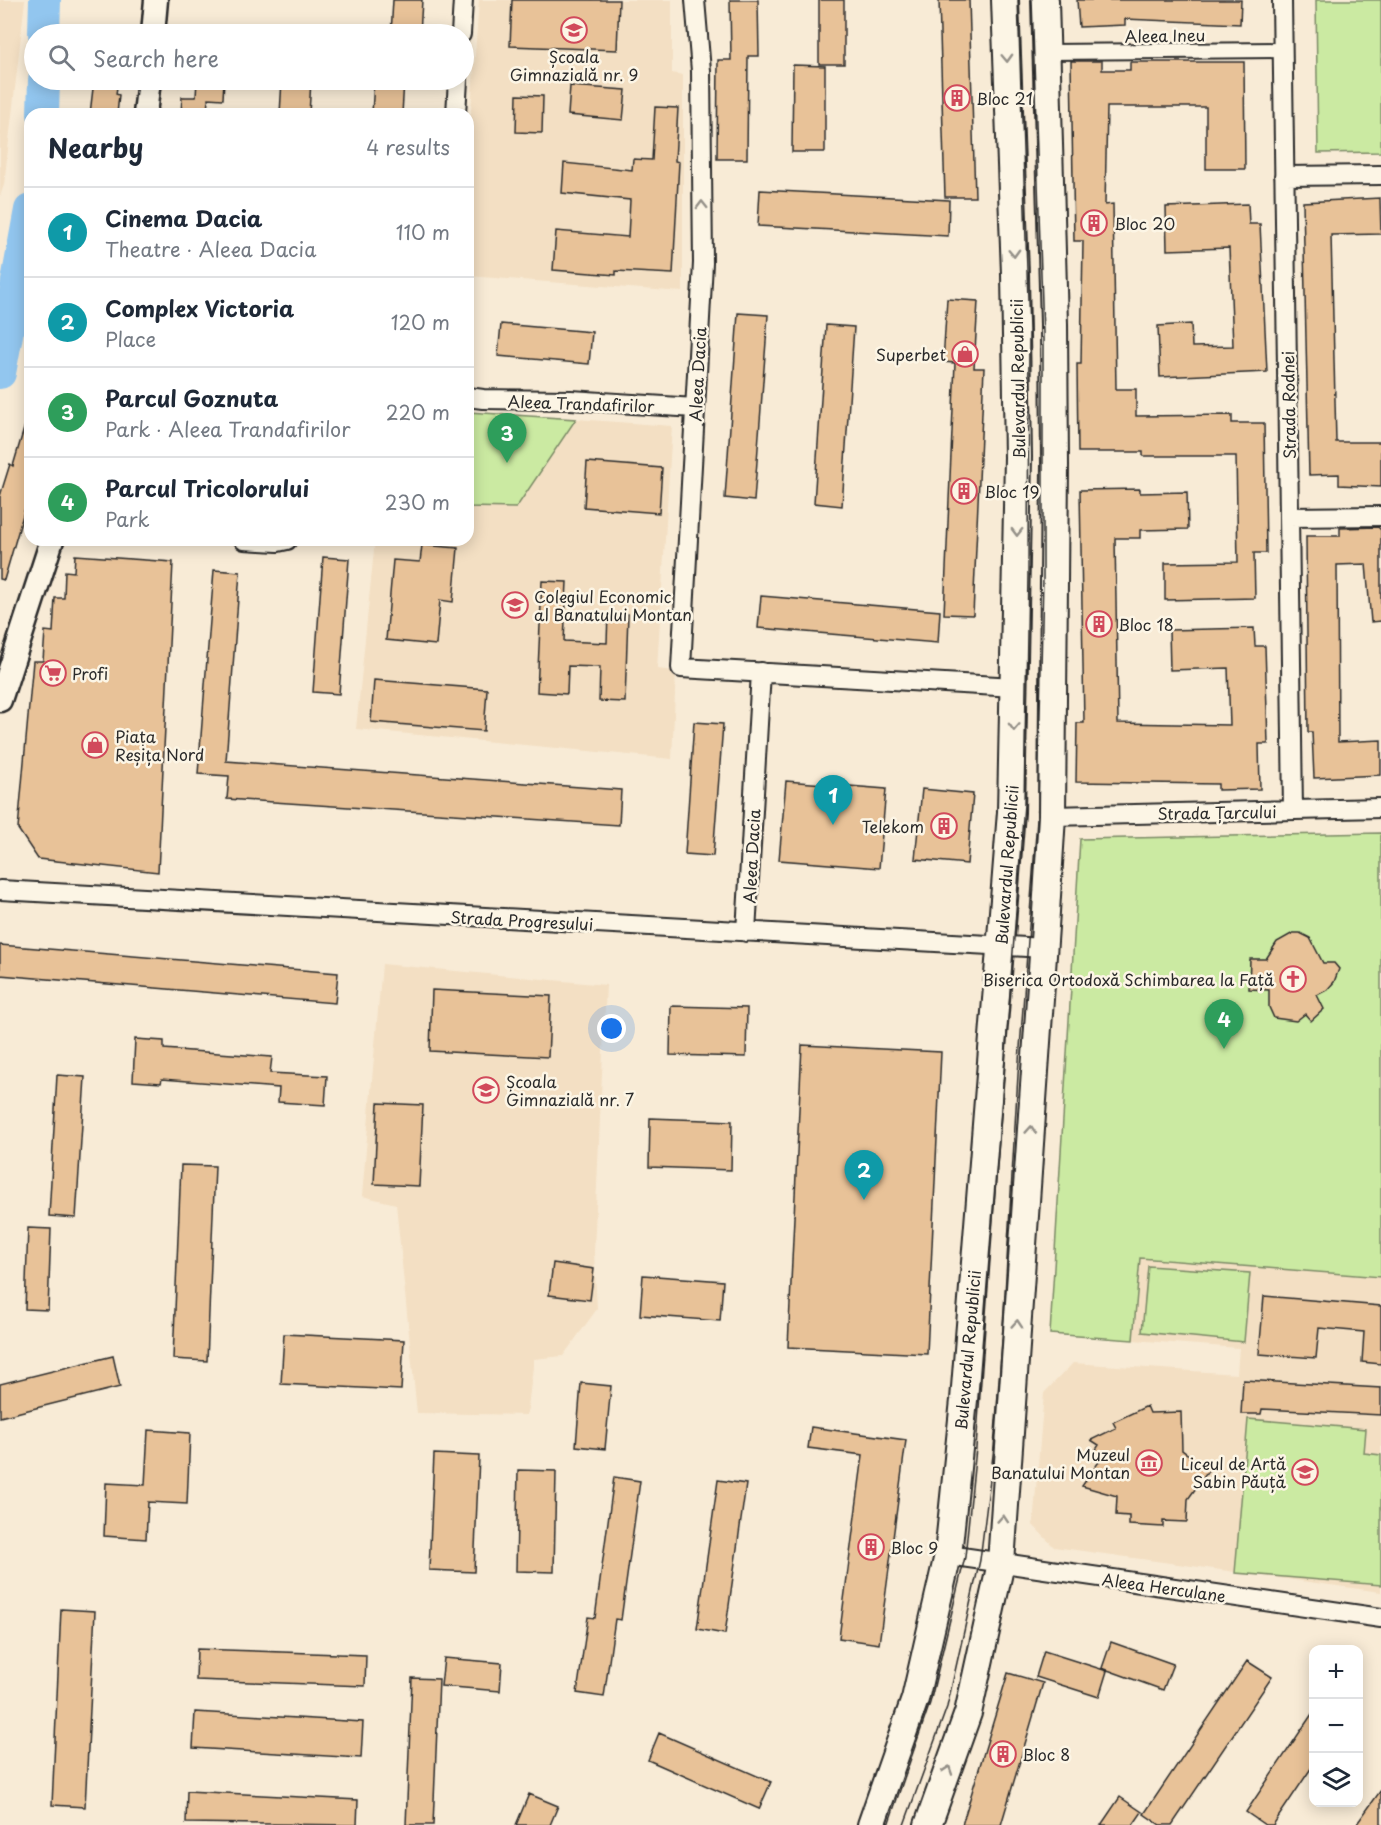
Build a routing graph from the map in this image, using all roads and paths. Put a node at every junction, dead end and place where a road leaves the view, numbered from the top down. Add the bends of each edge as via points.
1 (156, 0) edge
2 (463, 0) edge
3 (695, 0) edge
4 (1005, 0) edge
5 (1045, 0) edge
6 (1282, 0) edge
7 (154, 24) edge
8 (462, 24) edge
9 (1282, 50) junction
10 (1048, 52) junction
11 (147, 90) edge
12 (457, 90) edge
13 (146, 108) edge
14 (456, 108) edge
15 (1381, 175) edge
16 (1284, 176) junction
17 (474, 397) edge
18 (695, 408) junction
19 (1381, 516) edge
20 (1289, 517) junction
21 (50, 546) edge
22 (761, 672) junction
23 (1015, 687) junction
24 (0, 700) edge
25 (1381, 808) edge
26 (1293, 810) junction
27 (1052, 816) junction
28 (0, 890) edge
29 (746, 932) junction
30 (1001, 946) junction
31 (1044, 948) junction
32 (948, 1555) junction
33 (1001, 1563) junction
34 (1381, 1618) edge
35 (871, 1825) edge
36 (928, 1825) edge

1 - 7 street
2 - 8 street
18 -> 3 street, Aleea Dacia via 703,263
4 -> 23 main road, Bulevardul Republicii via 1018,446
5 - 10 main road
6 - 9 street, Strada Rodnei
9 - 10 street, Aleea Ineu
9 - 16 street, Strada Rodnei
10 - 27 main road via 1055,453
11 - 13 street
12 - 14 street
15 - 16 street
16 - 20 street, Strada Rodnei
17 - 18 street, Aleea Trandafirilor
18 - 22 street, Aleea Dacia via 681,668
19 - 20 street
20 - 26 street, Strada Rodnei
21 - 24 street
22 - 23 street, Aleea Dacia
22 - 29 street, Aleea Dacia
23 -> 30 main road, Bulevardul Republicii
25 - 26 street, Strada Țarcului
26 - 27 street, Strada Țarcului
27 - 31 main road
28 - 29 street, Strada Progresului
29 - 30 street, Strada Progresului
30 - 31 street, Strada Progresului
30 - 32 main road, Bulevardul Republicii
33 -> 31 main road
32 - 33 street, Aleea Herculane
32 - 35 main road, Bulevardul Republicii via 915,1699
33 - 34 street, Aleea Herculane
36 -> 33 main road via 968,1713

